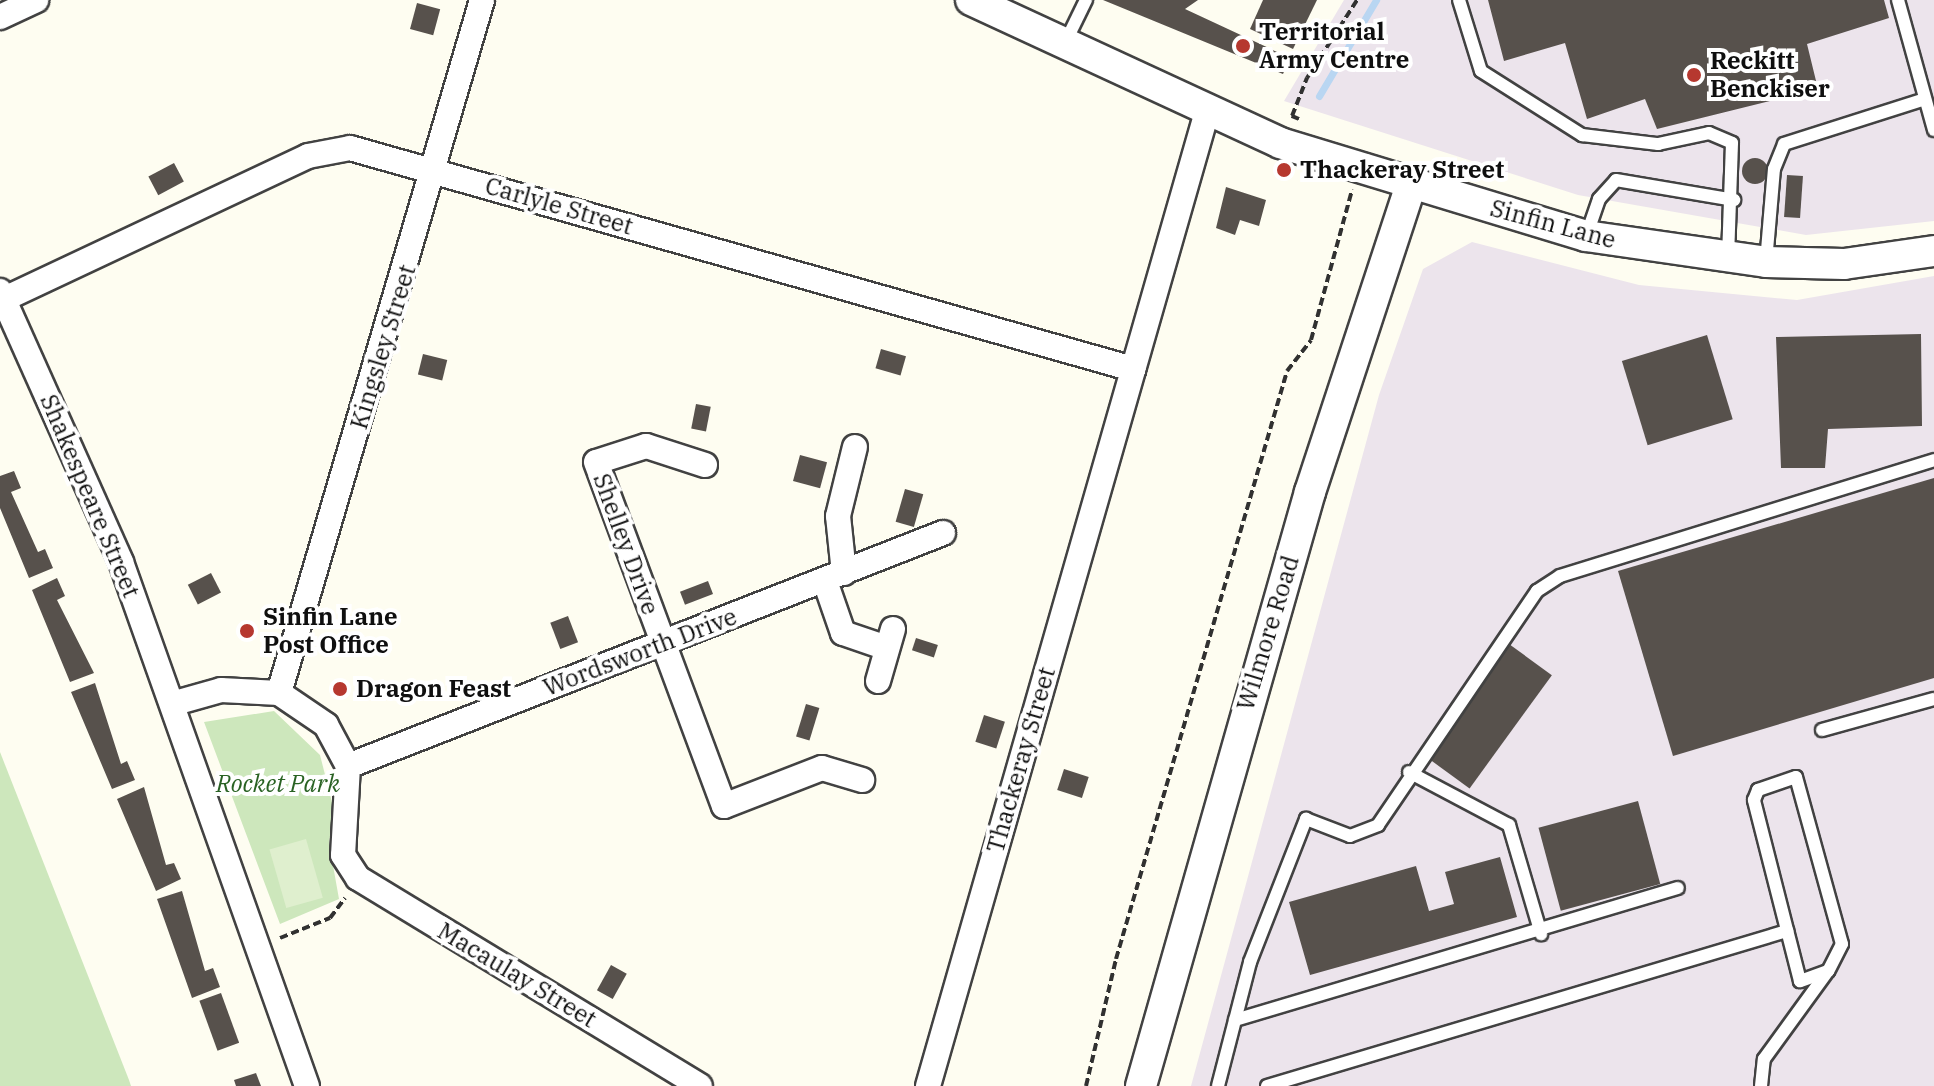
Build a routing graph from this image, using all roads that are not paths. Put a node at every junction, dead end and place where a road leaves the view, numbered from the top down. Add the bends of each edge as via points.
1 (36, 0) edge
2 (482, 0) edge
3 (971, 0) edge
4 (1086, 0) edge
5 (1459, 0) edge
6 (1898, 0) edge
7 (0, 17) edge
8 (1065, 43) junction
9 (1925, 99) junction
10 (1207, 112) junction
11 (1934, 130) edge
12 (436, 170) junction
13 (1411, 185) junction
14 (1734, 200) junction
15 (1586, 236) junction
16 (1934, 251) edge
17 (1727, 259) junction
18 (1766, 262) junction
19 (1, 297) edge
20 (1133, 369) junction
21 (855, 447) dead end
22 (1934, 460) edge
23 (705, 465) dead end
24 (943, 533) dead end
25 (834, 577) junction
26 (663, 643) junction
27 (878, 681) dead end
28 (279, 693) junction
29 (1934, 699) edge
30 (175, 703) junction
31 (1822, 730) dead end
32 (348, 766) junction
33 (1409, 772) junction
34 (862, 780) dead end
35 (1678, 888) dead end
36 (1787, 931) junction
37 (1541, 934) junction
38 (1828, 971) junction
39 (1235, 1020) junction
40 (307, 1086) edge
41 (700, 1086) edge
42 (928, 1086) edge
43 (1141, 1086) edge
44 (1218, 1086) edge
45 (1267, 1086) edge
46 (1761, 1086) edge

1 - 7 street
2 - 12 street, Kingsley Street
3 - 8 street, Sinfin Lane
4 - 8 lane
5 - 14 lane via 1481,71 1582,135 1658,144 1709,133 1732,143
6 - 9 lane
8 - 10 street, Sinfin Lane
9 - 11 lane
9 - 18 lane via 1784,144 1774,169
10 - 13 street, Sinfin Lane
10 - 20 street, Thackeray Street
12 - 19 street, Carlyle Street via 332,147
12 - 20 street, Carlyle Street
12 - 28 street, Kingsley Street
13 - 15 street, Sinfin Lane
13 - 43 street, Wilmore Road via 1305,507
14 - 15 lane via 1616,180 1599,199
14 - 17 lane
15 - 17 street, Sinfin Lane
16 - 18 street, Sinfin Lane via 1844,264
17 - 18 street, Sinfin Lane
19 - 30 street, Shakespeare Street
20 - 42 street, Thackeray Street
21 - 25 street via 838,516
22 - 33 lane via 1560,576 1537,591
23 - 26 street, Shelley Drive via 646,446 596,462
24 - 25 street, Wordsworth Drive
25 - 26 street, Wordsworth Drive
25 - 27 street via 843,633 890,638
26 - 32 street, Wordsworth Drive
26 - 34 street, Shelley Drive via 724,806 822,768
28 - 30 street via 221,690
28 - 32 street via 326,725
29 - 31 lane
30 - 40 street, Shakespeare Street
32 - 41 street, Macaulay Street via 343,855 358,878
33 - 37 lane via 1509,825
33 - 39 lane via 1378,825 1350,836 1306,819
35 - 37 lane
36 - 38 lane via 1800,981
36 - 38 lane via 1754,800 1758,790 1796,777 1842,944
36 - 45 lane
37 - 39 lane
38 - 46 lane via 1764,1059
39 - 44 lane

